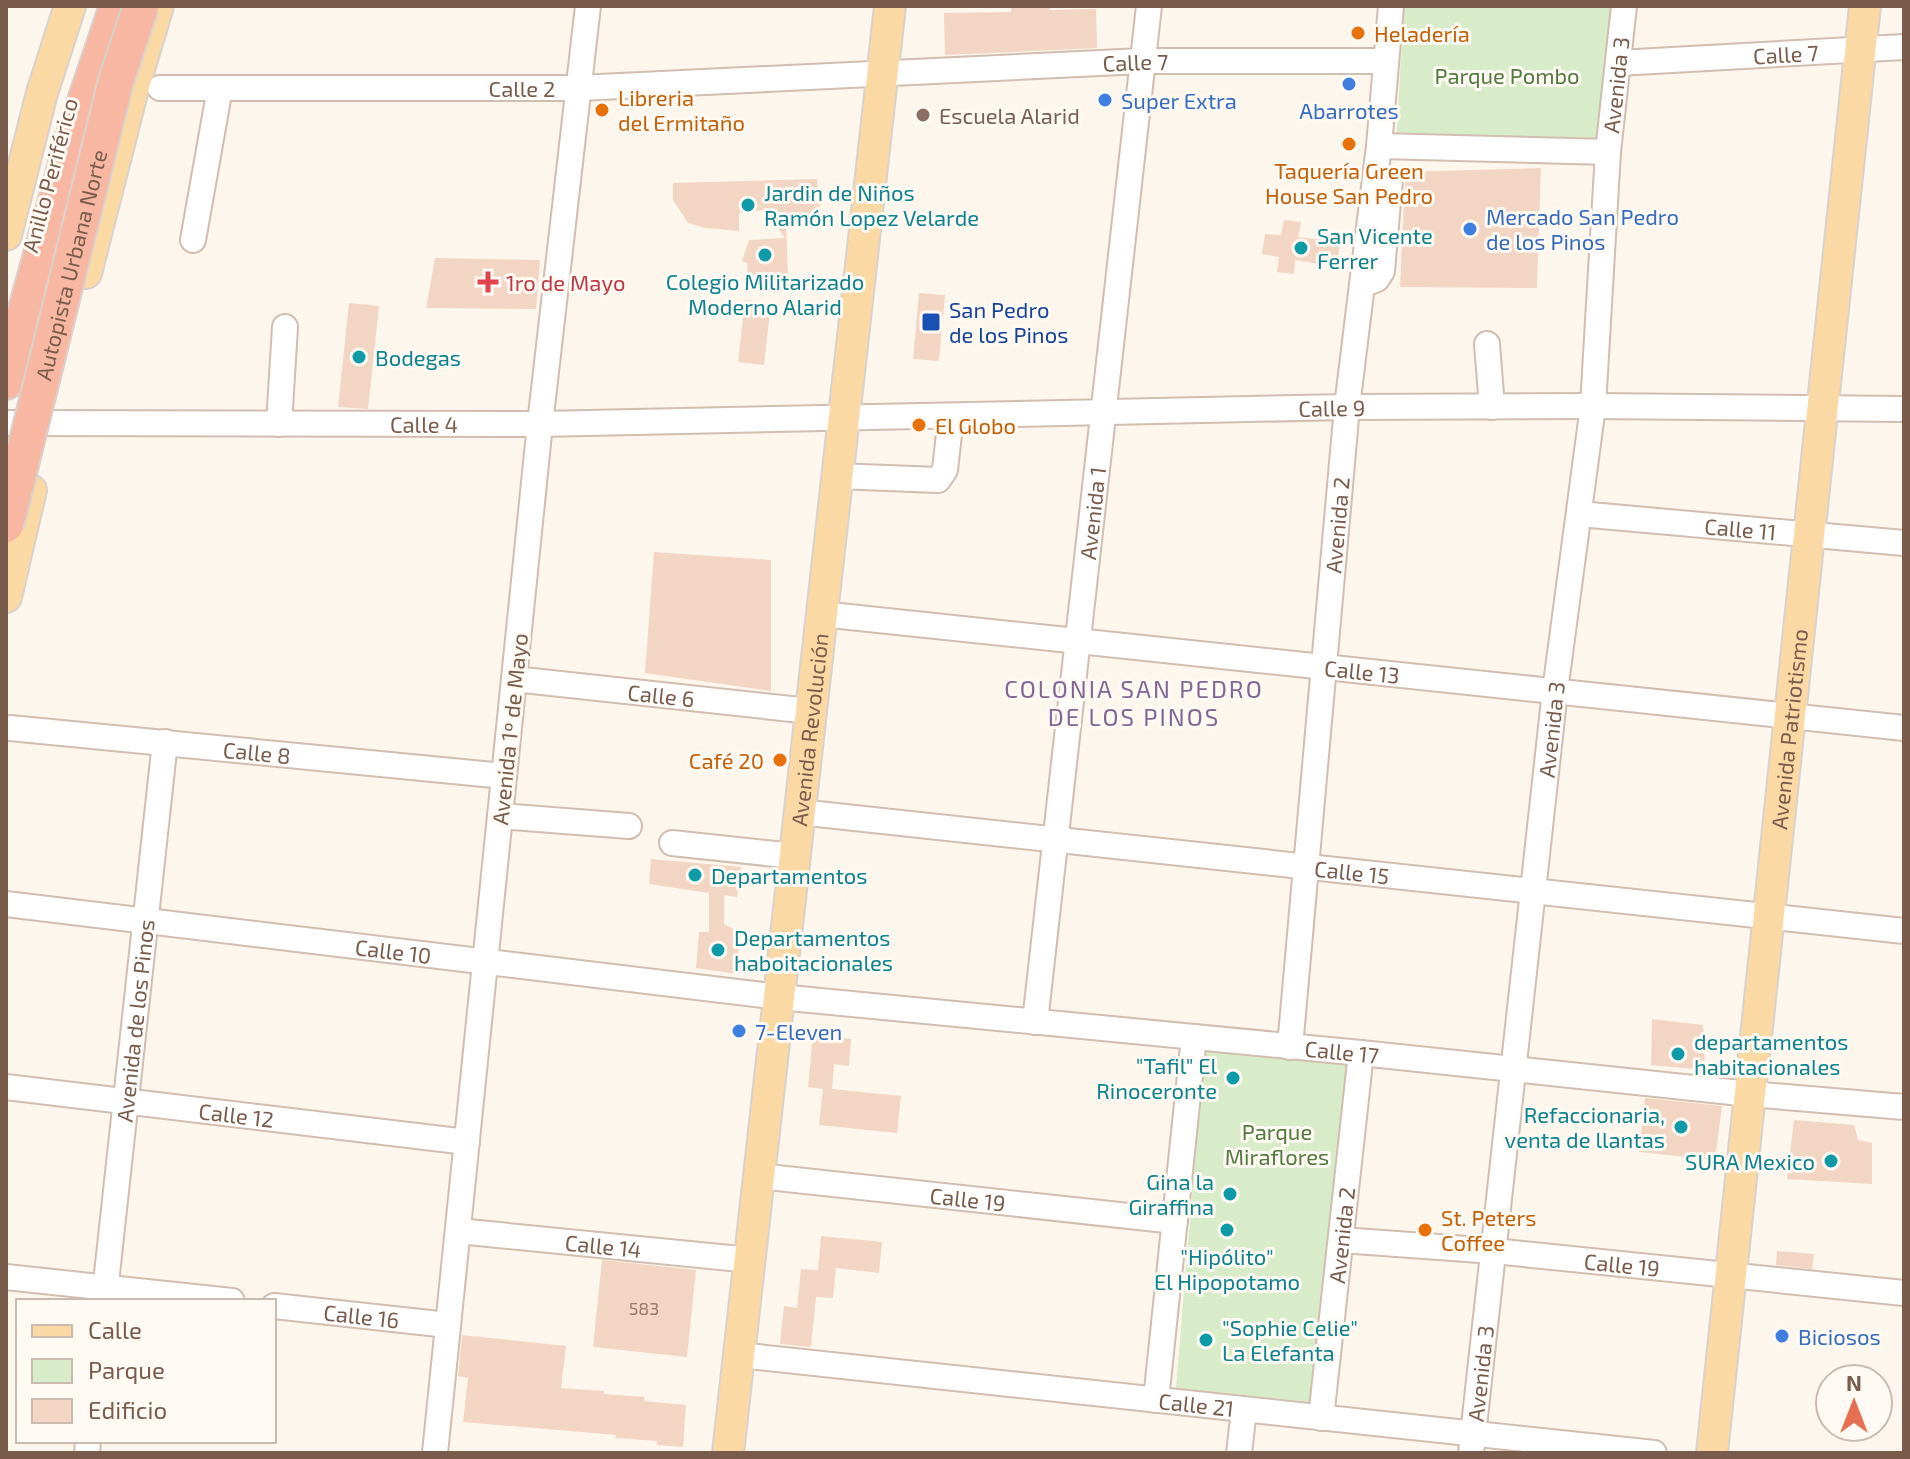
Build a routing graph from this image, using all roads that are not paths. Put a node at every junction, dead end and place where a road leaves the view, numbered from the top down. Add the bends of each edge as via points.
1 (70, 6) edge
2 (98, 6) edge
3 (117, 6) edge
4 (131, 6) edge
5 (141, 6) edge
6 (158, 6) edge
7 (588, 6) edge
8 (890, 6) edge
9 (1149, 6) edge
10 (1391, 6) edge
11 (1624, 6) edge
12 (1865, 6) edge
13 (1904, 47) edge
14 (1859, 50) junction
15 (1142, 61) junction
16 (1386, 61) junction
17 (1618, 63) junction
18 (884, 72) junction
19 (160, 88) dead end
20 (220, 88) junction
21 (579, 88) junction
22 (1385, 146) junction
23 (1608, 152) junction
24 (6, 235) edge
25 (193, 240) dead end
26 (285, 327) dead end
27 (1487, 344) dead end
28 (6, 346) edge
29 (1593, 406) junction
30 (1347, 407) junction
31 (1492, 407) junction
32 (1822, 408) junction
33 (1904, 409) edge
34 (1103, 412) junction
35 (951, 416) junction
36 (843, 419) junction
37 (279, 424) junction
38 (540, 424) junction
39 (17, 425) edge
40 (836, 476) junction
41 (1579, 514) junction
42 (6, 525) edge
43 (1809, 535) junction
44 (1904, 543) edge
45 (6, 597) edge
46 (821, 614) junction
47 (1078, 641) junction
48 (1324, 667) junction
49 (514, 679) junction
50 (1555, 691) junction
51 (810, 711) junction
52 (1790, 716) junction
53 (10, 728) dead end
54 (1904, 728) edge
55 (165, 742) junction
56 (504, 776) junction
57 (799, 812) junction
58 (500, 816) junction
59 (629, 826) dead end
60 (1056, 840) junction
61 (672, 843) dead end
62 (794, 856) junction
63 (1306, 867) junction
64 (1534, 890) junction
65 (6, 904) edge
66 (1769, 916) junction
67 (145, 921) junction
68 (1904, 931) edge
69 (485, 962) junction
70 (779, 997) junction
71 (1035, 1022) junction
72 (1194, 1037) junction
73 (1290, 1047) junction
74 (1361, 1053) junction
75 (1513, 1069) junction
76 (6, 1087) edge
77 (1750, 1094) junction
78 (126, 1102) junction
79 (1904, 1107) edge
80 (467, 1142) junction
81 (759, 1176) junction
82 (1175, 1221) junction
83 (458, 1231) junction
84 (1341, 1240) junction
85 (1494, 1251) junction
86 (750, 1260) junction
87 (6, 1277) edge
88 (1731, 1277) junction
89 (1904, 1293) edge
90 (105, 1294) edge
91 (196, 1299) edge
92 (276, 1306) edge
93 (448, 1325) junction
94 (739, 1355) junction
95 (1156, 1400) junction
96 (1244, 1410) junction
97 (1321, 1418) junction
98 (1472, 1443) edge
99 (435, 1453) edge
100 (728, 1453) edge
101 (1239, 1453) edge
102 (1654, 1453) edge
103 (1712, 1453) edge

1 - 24 main road
2 - 28 highway, Anillo Periférico
3 - 39 highway, Autopista Urbana Norte via 75,131
4 - 39 highway, Anillo Periférico via 75,189
5 - 42 highway, Autopista Urbana Norte, bridge via 116,81
6 - 39 main road
7 - 21 street, Avenida 1º de Mayo
8 - 18 main road, Avenida Revolución
9 - 15 street, Avenida 1
10 - 16 street, Avenida 2
11 - 17 street, Avenida 3
12 - 14 main road, Avenida Patriotismo
13 - 14 street, Calle 7
14 - 17 street, Calle 7
14 - 32 main road, Avenida Patriotismo
15 - 16 street, Calle 7
15 - 18 street, Calle 7
15 - 34 street, Avenida 1
16 - 22 street, Avenida 2
17 - 23 street, Avenida 3
18 - 21 street, Calle 2
18 - 36 main road, Avenida Revolución
19 - 20 street, Calle 2
20 - 21 street, Calle 2
20 - 25 street
21 - 38 street, Avenida 1º de Mayo
22 - 23 street
22 - 30 street, Avenida 2
23 - 29 street, Avenida 3
26 - 37 street
27 - 31 street
29 - 31 street, Calle 9
29 - 32 street, Calle 9
29 - 41 street, Avenida 3
30 - 31 street, Calle 9
30 - 34 street, Calle 9
30 - 48 street, Avenida 2
32 - 33 street, Calle 9
32 - 43 main road, Avenida Patriotismo
34 - 35 street, Calle 9
34 - 47 street, Avenida 1
35 - 36 street, Calle 9
35 - 40 street via 945,470 938,480
36 - 38 street, Calle 4
36 - 40 main road, Avenida Revolución
37 - 38 street, Calle 4
37 - 39 street, Calle 4
38 - 49 street, Avenida 1º de Mayo
39 - 45 main road
40 - 46 main road, Avenida Revolución
41 - 43 street, Calle 11
41 - 50 street, Avenida 3
43 - 44 street, Calle 11
43 - 52 main road, Avenida Patriotismo
46 - 47 street, Calle 13
46 - 51 main road, Avenida Revolución
47 - 48 street, Calle 13
47 - 60 street, Avenida 1
48 - 50 street, Calle 13
48 - 63 street, Avenida 2
49 - 51 street, Calle 6
49 - 56 street, Avenida 1º de Mayo
50 - 52 street, Calle 13
50 - 64 street, Avenida 3
51 - 57 main road, Avenida Revolución
52 - 54 street, Calle 13
52 - 66 main road, Avenida Patriotismo
53 - 55 street, Calle 8
55 - 56 street, Calle 8
55 - 67 street, Avenida de los Pinos
56 - 58 street, Avenida 1º de Mayo
57 - 60 street, Calle 15
57 - 62 main road, Avenida Revolución
58 - 59 street
58 - 69 street, Avenida 1º de Mayo
60 - 63 street, Calle 15
60 - 71 street, Avenida 1
61 - 62 street
62 - 70 main road, Avenida Revolución
63 - 64 street, Calle 15
63 - 73 street, Avenida 2
64 - 66 street, Calle 15
64 - 75 street, Avenida 3
65 - 67 street, Calle 10
66 - 68 street, Calle 15
66 - 77 main road, Avenida Patriotismo
67 - 69 street, Calle 10
67 - 78 street, Avenida de los Pinos
69 - 70 street, Calle 10
69 - 80 street, Avenida 1º de Mayo
70 - 71 street, Calle 17
70 - 81 main road, Avenida Revolución
71 - 72 street, Calle 17
72 - 73 street, Calle 17
72 - 82 street
73 - 74 street, Calle 17
74 - 75 street, Calle 17
74 - 84 street, Avenida 2
75 - 77 street, Calle 17
75 - 85 street, Avenida 3
76 - 78 street, Calle 12
77 - 79 street, Calle 17
77 - 88 main road, Avenida Patriotismo
78 - 80 street, Calle 12
78 - 90 street, Avenida de los Pinos
80 - 83 street, Avenida 1º de Mayo
81 - 82 street, Calle 19
81 - 86 main road, Avenida Revolución
82 - 95 street
83 - 86 street, Calle 14
83 - 93 street, Avenida 1º de Mayo
84 - 85 street, Calle 19
84 - 97 street, Avenida 2
85 - 88 street, Calle 19
85 - 98 street, Avenida 3
86 - 94 main road, Avenida Revolución
87 - 90 street
88 - 89 street, Calle 19
88 - 103 main road, Avenida Patriotismo
90 - 91 street
92 - 93 street, Calle 16
93 - 99 street, Avenida 1º de Mayo
94 - 95 street, Calle 21
94 - 100 main road, Avenida Revolución
95 - 96 street, Calle 21
96 - 97 street, Calle 21
96 - 101 street
97 - 98 street, Calle 21
98 - 102 street, Calle 21

